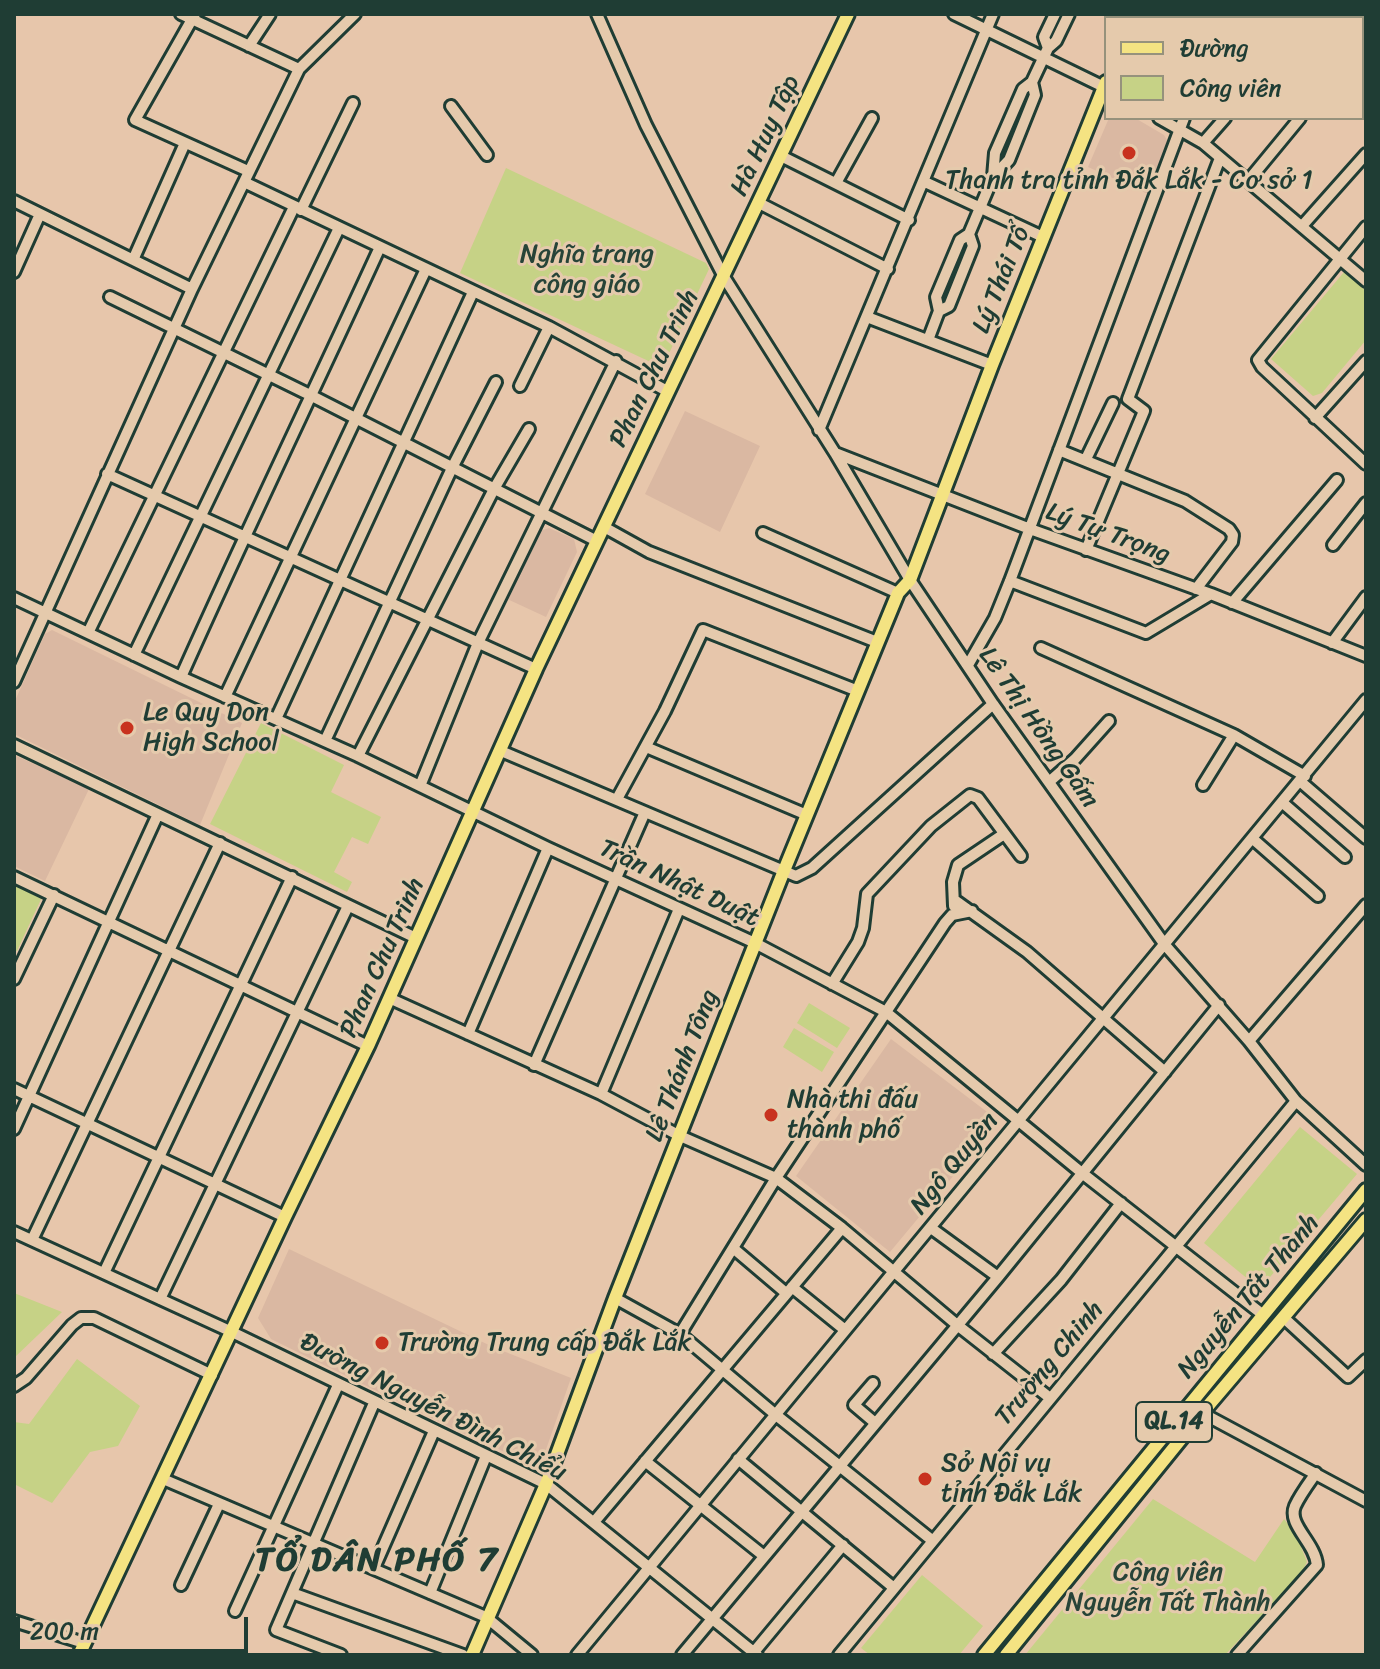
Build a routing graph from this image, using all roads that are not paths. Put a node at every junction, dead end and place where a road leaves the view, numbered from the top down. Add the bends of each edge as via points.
1 (270, 14) edge
2 (355, 14) edge
3 (597, 14) edge
4 (848, 14) edge
5 (954, 14) edge
6 (993, 14) edge
7 (1055, 14) edge
8 (1069, 14) edge
9 (189, 16) edge
10 (986, 31) junction
11 (249, 46) junction
12 (1045, 54) junction
13 (299, 69) junction
14 (1104, 85) edge
15 (1104, 88) edge
16 (353, 103) dead end
17 (451, 106) dead end
18 (872, 118) dead end
19 (1163, 120) edge
20 (1183, 120) edge
21 (1223, 120) edge
22 (1298, 120) edge
23 (1179, 129) junction
24 (185, 143) junction
25 (1203, 143) junction
26 (1366, 154) edge
27 (487, 155) dead end
28 (781, 156) junction
29 (1220, 158) junction
30 (246, 177) junction
31 (1248, 181) junction
32 (925, 182) junction
33 (836, 183) junction
34 (14, 201) edge
35 (759, 203) junction
36 (980, 207) junction
37 (298, 208) junction
38 (40, 214) junction
39 (909, 220) junction
40 (1302, 226) junction
41 (1366, 227) edge
42 (339, 228) junction
43 (1043, 237) junction
44 (380, 247) junction
45 (1339, 258) junction
46 (133, 260) junction
47 (426, 269) junction
48 (888, 269) junction
49 (14, 272) edge
50 (724, 277) junction
51 (1366, 281) edge
52 (192, 289) junction
53 (473, 292) junction
54 (110, 297) dead end
55 (867, 317) junction
56 (175, 327) junction
57 (549, 327) junction
58 (928, 340) junction
59 (224, 354) junction
60 (616, 361) junction
61 (1366, 361) edge
62 (992, 365) junction
63 (269, 377) junction
64 (496, 382) dead end
65 (520, 386) dead end
66 (667, 391) junction
67 (312, 396) junction
68 (1113, 403) dead end
69 (355, 418) junction
70 (1315, 418) junction
71 (529, 429) dead end
72 (819, 430) junction
73 (405, 444) junction
74 (1059, 450) junction
75 (835, 453) junction
76 (1086, 459) junction
77 (1366, 464) edge
78 (452, 468) junction
79 (1117, 473) junction
80 (107, 474) junction
81 (1337, 480) dead end
82 (494, 489) junction
83 (154, 495) junction
84 (943, 496) junction
85 (1366, 503) edge
86 (543, 512) junction
87 (200, 517) junction
88 (604, 527) junction
89 (1030, 529) junction
90 (763, 533) dead end
91 (243, 537) junction
92 (597, 541) junction
93 (1333, 545) dead end
94 (1086, 550) junction
95 (291, 557) junction
96 (340, 580) junction
97 (910, 580) junction
98 (1010, 581) junction
99 (1196, 589) junction
100 (898, 593) junction
101 (1211, 594) junction
102 (1366, 597) edge
103 (14, 598) edge
104 (388, 602) junction
105 (1232, 603) junction
106 (43, 613) junction
107 (428, 620) junction
108 (88, 633) junction
109 (877, 642) junction
110 (478, 643) junction
111 (1332, 643) junction
112 (1041, 648) dead end
113 (134, 655) junction
114 (1366, 656) edge
115 (968, 665) junction
116 (536, 669) junction
117 (181, 677) junction
118 (14, 682) edge
119 (858, 691) junction
120 (225, 697) junction
121 (1366, 700) edge
122 (993, 704) junction
123 (276, 719) junction
124 (1109, 721) dead end
125 (1234, 735) junction
126 (325, 741) junction
127 (14, 745) edge
128 (646, 747) junction
129 (501, 751) junction
130 (358, 756) junction
131 (1303, 779) junction
132 (1049, 782) junction
133 (1203, 785) dead end
134 (420, 786) junction
135 (617, 799) junction
136 (1283, 803) junction
137 (473, 811) junction
138 (645, 812) junction
139 (158, 814) junction
140 (807, 815) junction
141 (1004, 834) junction
142 (1366, 838) edge
143 (1253, 839) junction
144 (220, 843) junction
145 (548, 848) junction
146 (1021, 856) dead end
147 (1345, 857) dead end
148 (783, 873) junction
149 (14, 877) edge
150 (292, 877) junction
151 (616, 878) junction
152 (54, 895) junction
153 (1318, 896) dead end
154 (956, 901) junction
155 (1366, 905) edge
156 (348, 906) junction
157 (679, 909) junction
158 (972, 911) junction
159 (952, 915) junction
160 (110, 922) junction
161 (416, 938) junction
162 (755, 943) junction
163 (1165, 945) junction
164 (168, 951) junction
165 (14, 979) edge
166 (242, 984) junction
167 (832, 984) junction
168 (389, 998) junction
169 (1219, 1005) junction
170 (299, 1011) junction
171 (886, 1012) junction
172 (1103, 1018) junction
173 (468, 1034) junction
174 (1249, 1041) junction
175 (368, 1046) junction
176 (534, 1065) junction
177 (1165, 1072) junction
178 (14, 1089) edge
179 (601, 1094) junction
180 (29, 1096) junction
181 (1296, 1101) junction
182 (1019, 1120) junction
183 (87, 1125) junction
184 (14, 1129) edge
185 (680, 1136) junction
186 (159, 1156) junction
187 (1366, 1165) edge
188 (1082, 1173) junction
189 (776, 1178) junction
190 (215, 1183) junction
191 (1366, 1190) edge
192 (1121, 1203) junction
193 (285, 1217) junction
194 (1366, 1220) edge
195 (842, 1228) junction
196 (931, 1228) junction
197 (14, 1232) edge
198 (32, 1240) junction
199 (1176, 1246) junction
200 (733, 1248) junction
201 (894, 1270) junction
202 (104, 1273) junction
203 (998, 1277) junction
204 (789, 1290) junction
205 (615, 1298) junction
206 (160, 1299) junction
207 (1262, 1314) junction
208 (1284, 1318) junction
209 (956, 1324) junction
210 (845, 1330) junction
211 (232, 1332) junction
212 (680, 1334) junction
213 (993, 1354) junction
214 (1366, 1360) edge
215 (722, 1370) junction
216 (212, 1375) junction
217 (873, 1383) dead end
218 (338, 1385) junction
219 (14, 1386) edge
220 (1050, 1398) junction
221 (374, 1403) junction
222 (1190, 1403) junction
223 (1202, 1413) junction
224 (776, 1415) junction
225 (874, 1422) junction
226 (434, 1431) junction
227 (486, 1456) junction
228 (738, 1459) junction
229 (645, 1461) junction
230 (839, 1464) junction
231 (1316, 1473) junction
232 (163, 1479) junction
233 (546, 1484) junction
234 (1366, 1501) edge
235 (219, 1504) junction
236 (700, 1505) junction
237 (801, 1511) junction
238 (594, 1522) junction
239 (274, 1529) junction
240 (933, 1541) junction
241 (312, 1544) junction
242 (843, 1545) junction
243 (764, 1556) junction
244 (649, 1566) junction
245 (374, 1568) junction
246 (181, 1585) dead end
247 (894, 1588) junction
248 (292, 1593) junction
249 (430, 1593) junction
250 (235, 1611) dead end
251 (486, 1617) junction
252 (712, 1619) junction
253 (14, 1621) edge
254 (82, 1649) edge
255 (756, 1654) edge
256 (341, 1655) edge
257 (463, 1655) edge
258 (472, 1655) edge
259 (532, 1655) edge
260 (577, 1655) edge
261 (682, 1655) edge
262 (839, 1655) edge
263 (984, 1655) edge
264 (1006, 1655) edge
265 (1237, 1655) edge

1 - 11 street
2 - 13 street
3 - 50 street, Lê Thị Hồng Gấm via 646,125
4 - 28 main road, Hà Huy Tập
5 - 10 street
6 - 10 street
7 - 12 street via 1044,37
8 - 12 street
9 - 11 street
9 - 24 street via 135,120
10 - 12 street
10 - 32 street
11 - 13 street
12 - 14 street
12 - 36 street via 995,153 993,177
13 - 30 street
15 - 43 main road, Lý Thái Tổ
16 - 37 street
17 - 27 street
18 - 33 street
19 - 23 street
20 - 23 street
21 - 25 street
22 - 31 street
23 - 25 street
23 - 74 street
24 - 30 street
24 - 46 street
25 - 29 street
26 - 40 street
28 - 33 street
28 - 35 main road, Hà Huy Tập
29 - 31 street
29 - 79 street via 1128,399 1144,411
30 - 37 street
30 - 52 street
31 - 40 street
32 - 36 street
32 - 39 street
33 - 39 street
34 - 38 street
35 - 48 street
35 - 50 main road, Hà Huy Tập
36 - 43 street
36 - 58 street via 936,297 939,311
37 - 42 street
37 - 59 street
38 - 46 street
38 - 49 street
39 - 48 street
40 - 45 street
41 - 45 street
42 - 44 street
42 - 63 street
43 - 62 main road, Lý Thái Tổ
44 - 47 street
44 - 67 street
45 - 51 street
45 - 70 street via 1258,360
46 - 52 street
47 - 53 street
47 - 69 street
48 - 55 street
50 - 66 main road, Phan Chu Trinh
50 - 72 street, Lê Thị Hồng Gấm
52 - 56 street
53 - 57 street
53 - 73 street
54 - 56 street
55 - 58 street
55 - 72 street
56 - 59 street
56 - 80 street
57 - 60 street
57 - 65 street
58 - 62 street
59 - 63 street
59 - 83 street
60 - 66 street
60 - 86 street
61 - 70 street
62 - 84 main road, Lý Thái Tổ
63 - 67 street
63 - 87 street
64 - 78 street
66 - 88 main road, Phan Chu Trinh
67 - 69 street
67 - 91 street
68 - 76 street
69 - 73 street
69 - 95 street
70 - 77 street
71 - 82 street
72 - 75 street, Lê Thị Hồng Gấm
73 - 78 street
73 - 96 street
74 - 76 street
74 - 89 street
75 - 84 street, Lý Tự Trọng
75 - 97 street, Lê Thị Hồng Gấm
76 - 79 street
78 - 82 street
78 - 104 street
79 - 94 street
79 - 99 street via 1185,501 1229,529 1232,542
80 - 83 street
80 - 106 street
81 - 105 street
82 - 86 street
82 - 107 street
83 - 87 street
83 - 108 street
84 - 89 street, Lý Tự Trọng
84 - 97 main road, Lê Thánh Tông
85 - 93 street
86 - 92 street
86 - 110 street
87 - 91 street
87 - 113 street
88 - 92 main road, Phan Chu Trinh
88 - 109 street via 649,552
89 - 94 street, Lý Tự Trọng
89 - 98 street
90 - 100 street
91 - 95 street
91 - 117 street
92 - 116 main road, Phan Chu Trinh
94 - 99 street, Lý Tự Trọng
95 - 96 street
95 - 120 street
96 - 104 street
96 - 123 street
97 - 100 main road, Lê Thánh Tông
97 - 115 street, Lê Thị Hồng Gấm
98 - 101 street via 1146,633
98 - 115 street
99 - 101 street, Lý Tự Trọng
100 - 109 main road, Lê Thánh Tông
101 - 105 street, Lý Tự Trọng
102 - 111 street
103 - 106 street, Trần Nhật Duật
104 - 107 street
104 - 126 street
105 - 111 street, Lý Tự Trọng
106 - 108 street, Trần Nhật Duật
106 - 118 street
107 - 110 street
107 - 130 street
108 - 113 street, Trần Nhật Duật
109 - 119 main road, Lê Thánh Tông
110 - 116 street
110 - 134 street
111 - 114 street, Lý Tự Trọng
112 - 125 street
113 - 117 street, Trần Nhật Duật
115 - 122 street, Lê Thị Hồng Gấm
116 - 129 main road, Phan Chu Trinh
117 - 120 street, Trần Nhật Duật
119 - 128 street via 703,630
119 - 140 main road, Lê Thánh Tông
120 - 123 street, Trần Nhật Duật
121 - 131 street, Ngô Quyền
122 - 132 street, Lê Thị Hồng Gấm
122 - 148 street via 812,868 796,876
123 - 126 street, Trần Nhật Duật
124 - 132 street
125 - 131 street
125 - 133 street
126 - 130 street, Trần Nhật Duật
127 - 139 street
128 - 135 street
128 - 140 street
129 - 135 street
129 - 137 main road, Phan Chu Trinh
130 - 134 street, Trần Nhật Duật
131 - 136 street, Ngô Quyền
131 - 142 street
132 - 163 street, Lê Thị Hồng Gấm
134 - 137 street, Trần Nhật Duật
135 - 138 street
136 - 143 street, Ngô Quyền
136 - 147 street
137 - 145 street, Trần Nhật Duật
137 - 161 main road, Phan Chu Trinh
138 - 148 street
138 - 151 street
139 - 144 street
139 - 160 street
140 - 148 main road, Lê Thánh Tông
141 - 146 street
141 - 154 street via 958,865 953,882
141 - 167 street via 974,795 941,816 867,894 858,942
143 - 153 street
143 - 163 street, Ngô Quyền
144 - 150 street
144 - 164 street
145 - 151 street, Trần Nhật Duật
145 - 173 street
148 - 162 main road, Lê Thánh Tông
149 - 152 street
150 - 156 street
150 - 166 street
151 - 157 street, Trần Nhật Duật
151 - 176 street
152 - 160 street
152 - 165 street
154 - 158 street
154 - 159 street
155 - 174 street
156 - 161 street
156 - 170 street
157 - 162 street, Trần Nhật Duật
157 - 179 street
158 - 159 street
158 - 172 street
159 - 171 street
160 - 164 street
160 - 180 street
161 - 168 main road, Phan Chu Trinh
162 - 167 street, Trần Nhật Duật
162 - 185 main road, Lê Thánh Tông
163 - 169 street, Lê Thị Hồng Gấm
163 - 172 street, Ngô Quyền
164 - 166 street
164 - 183 street
166 - 170 street
166 - 186 street
167 - 171 street, Trần Nhật Duật
168 - 173 street
168 - 175 main road, Phan Chu Trinh
169 - 174 street, Lê Thị Hồng Gấm
169 - 177 street
170 - 175 street
170 - 190 street
171 - 182 street, Trần Nhật Duật
171 - 189 street
172 - 177 street
172 - 182 street, Ngô Quyền
173 - 176 street
174 - 181 street, Lê Thị Hồng Gấm
175 - 193 main road, Phan Chu Trinh
176 - 179 street
177 - 188 street
178 - 180 street
179 - 185 street
180 - 183 street
180 - 184 street
181 - 187 street, Lê Thị Hồng Gấm
181 - 199 street, Trường Chinh
182 - 188 street, Trần Nhật Duật
182 - 196 street, Ngô Quyền
183 - 186 street
183 - 198 street
185 - 189 street
185 - 205 main road, Lê Thánh Tông
186 - 190 street
186 - 202 street
188 - 192 street, Trần Nhật Duật
188 - 203 street
189 - 195 street
189 - 200 street
190 - 193 street
190 - 206 street
191 - 207 main road, Nguyễn Tất Thành / QL.14
192 - 199 street, Trần Nhật Duật
192 - 213 street via 1061,1280
193 - 211 main road, Phan Chu Trinh
194 - 208 main road, Nguyễn Tất Thành / QL.14
195 - 201 street
195 - 204 street
196 - 201 street, Ngô Quyền
196 - 203 street
197 - 198 street, Đường Nguyễn Đình Chiểu
198 - 202 street, Đường Nguyễn Đình Chiểu
199 - 207 street, Trần Nhật Duật
199 - 220 street, Trường Chinh
200 - 204 street
200 - 212 street
201 - 209 street
201 - 210 street, Ngô Quyền
202 - 206 street, Đường Nguyễn Đình Chiểu
203 - 209 street
204 - 210 street
204 - 215 street
205 - 212 street
205 - 233 main road, Lê Thánh Tông
206 - 211 street, Đường Nguyễn Đình Chiểu
207 - 222 main road, Nguyễn Tất Thành / QL.14
208 - 214 street via 1348,1377
208 - 223 main road, Nguyễn Tất Thành / QL.14
209 - 213 street
209 - 225 street
210 - 224 street, Ngô Quyền
211 - 216 main road, Phan Chu Trinh
211 - 218 street, Đường Nguyễn Đình Chiểu
212 - 215 street
213 - 220 street
215 - 224 street
215 - 229 street
216 - 219 street via 94,1318 81,1318
216 - 232 main road, Phan Chu Trinh
217 - 225 street via 854,1405
218 - 221 street, Đường Nguyễn Đình Chiểu
218 - 239 street
220 - 240 street, Trường Chinh
221 - 226 street, Đường Nguyễn Đình Chiểu
221 - 241 street
222 - 223 main road
222 - 263 main road, Nguyễn Tất Thành / QL.14
223 - 231 street
223 - 264 main road, Nguyễn Tất Thành / QL.14
224 - 228 street, Ngô Quyền
224 - 230 street
225 - 230 street
226 - 227 street, Đường Nguyễn Đình Chiểu
226 - 245 street
227 - 233 street, Đường Nguyễn Đình Chiểu
227 - 249 street
228 - 236 street, Ngô Quyền
228 - 237 street
229 - 236 street
229 - 238 street
230 - 237 street
230 - 240 street
231 - 234 street
231 - 265 street via 1293,1519 1316,1553 1317,1565
232 - 235 street
232 - 254 main road, Phan Chu Trinh
233 - 238 street, Đường Nguyễn Đình Chiểu
233 - 251 main road, Lê Thánh Tông
235 - 239 street
235 - 246 street
236 - 243 street
236 - 244 street, Ngô Quyền
237 - 242 street
237 - 243 street
238 - 244 street, Đường Nguyễn Đình Chiểu
239 - 241 street
239 - 250 street
240 - 247 street, Trường Chinh
241 - 245 street
241 - 248 street
242 - 247 street
242 - 255 street
243 - 252 street
244 - 252 street, Đường Nguyễn Đình Chiểu
244 - 260 street, Ngô Quyền
245 - 249 street
247 - 262 street, Trường Chinh
248 - 256 street via 276,1630
248 - 257 street
249 - 251 street
251 - 258 main road, Lê Thánh Tông
251 - 259 street
252 - 255 street, Đường Nguyễn Đình Chiểu
252 - 261 street
253 - 254 street

